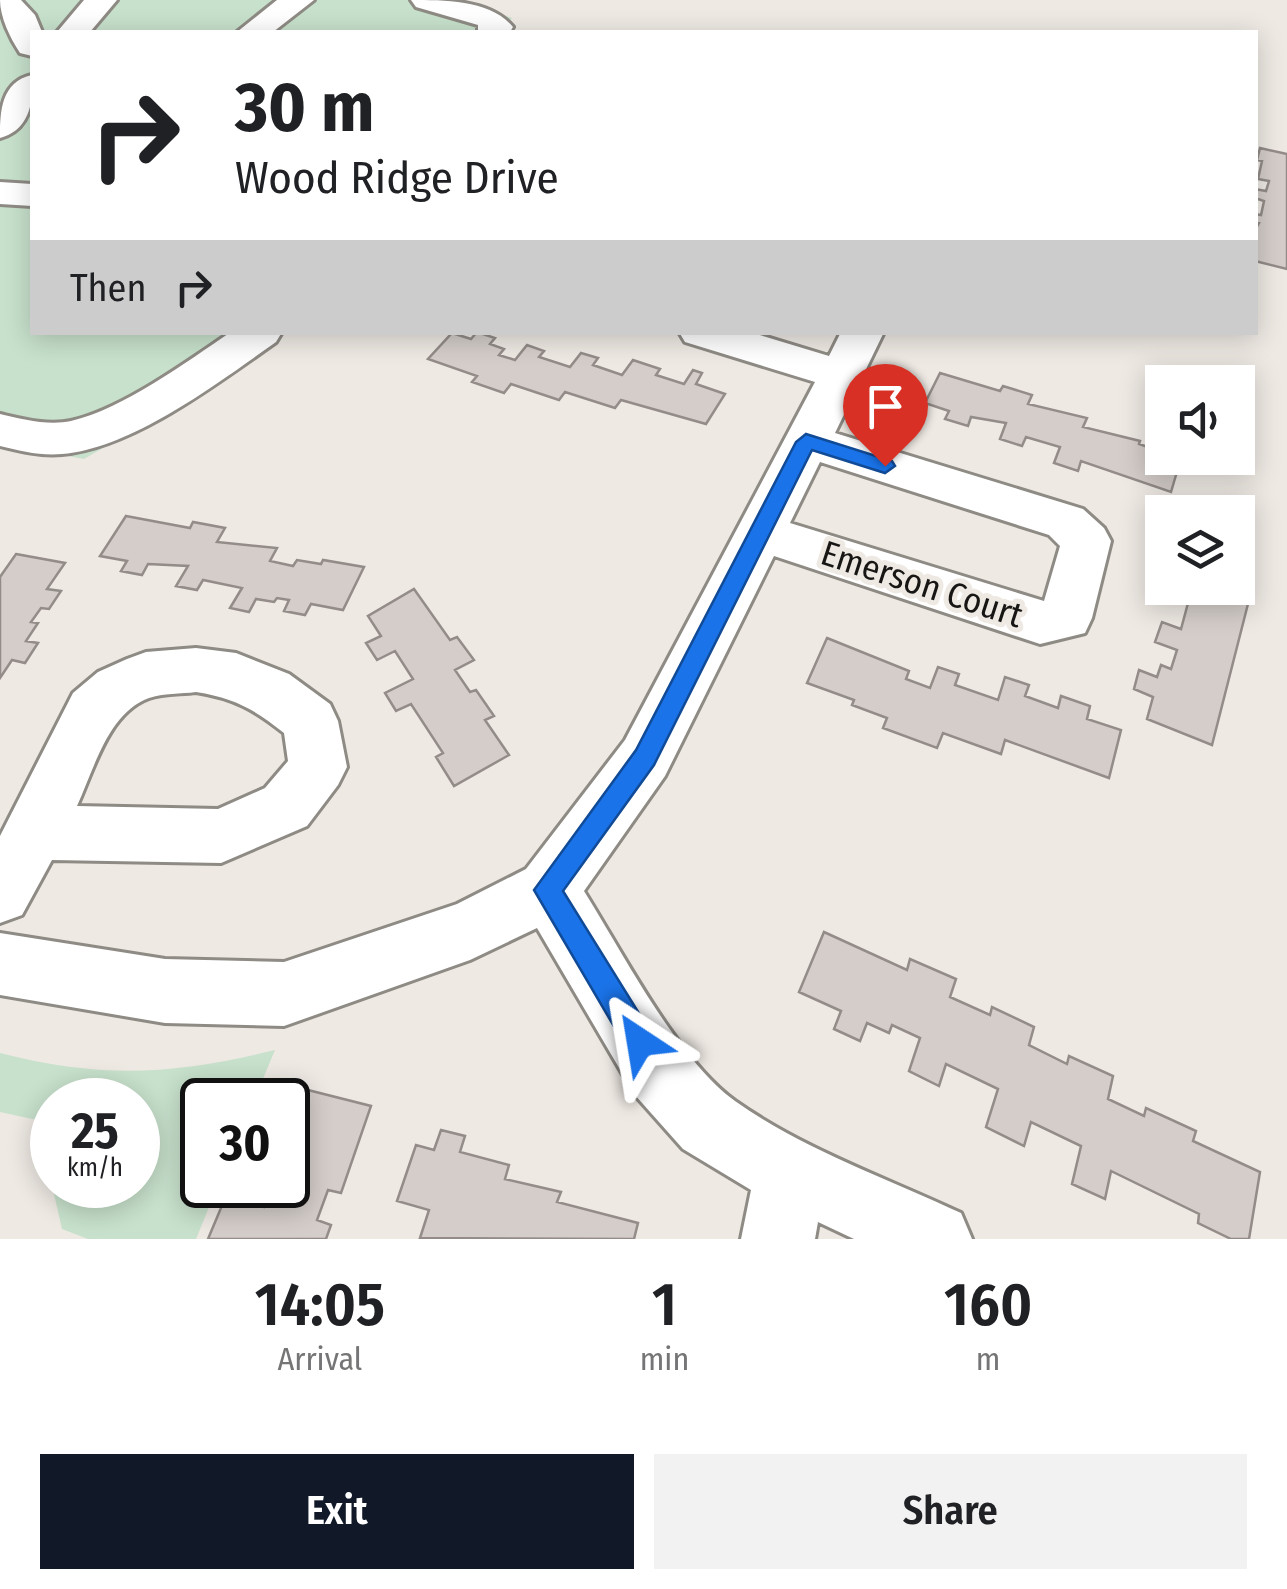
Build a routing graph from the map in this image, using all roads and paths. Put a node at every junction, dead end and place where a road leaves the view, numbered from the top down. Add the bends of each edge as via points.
1 (102, 0) edge
2 (298, 0) edge
3 (427, 0) edge
4 (0, 2) edge
5 (75, 30) edge
6 (256, 30) edge
7 (495, 30) edge
8 (30, 43) edge
9 (30, 88) edge
10 (0, 128) edge
11 (0, 193) edge
12 (30, 195) edge
13 (258, 335) edge
14 (721, 335) edge
15 (853, 354) edge
16 (0, 430) edge
17 (806, 442) junction
18 (760, 532) junction
19 (36, 832) junction
20 (548, 890) junction
21 (0, 894) edge
22 (0, 964) edge
23 (785, 1206) edge
24 (935, 1239) edge

1 - 5 street
2 - 6 street
3 - 7 street via 489,18
4 - 8 street via 21,15
9 - 10 street
11 - 12 street
13 - 16 street via 93,431 67,438
14 - 15 street
15 - 17 street
17 - 18 street
17 - 18 street, Emerson Court via 1066,522 1086,541 1066,618 1040,622
18 - 20 street via 645,758
19 - 19 street via 93,710 117,688 146,675 196,670 236,676 292,703 310,721 318,767 304,788 286,807 221,836
19 - 21 street
20 - 22 street via 470,930 284,994 165,991
20 - 23 street via 659,1072
23 - 24 street

